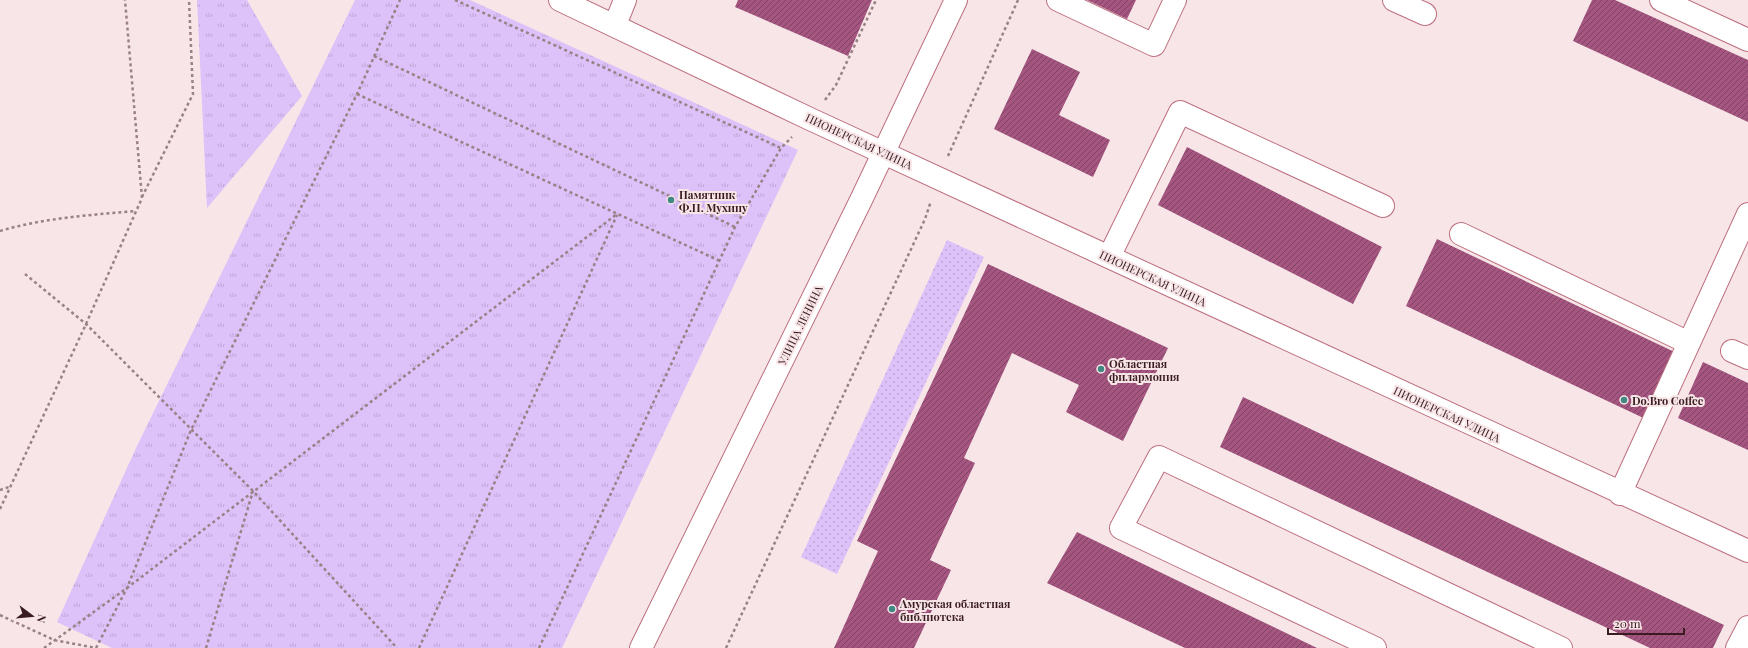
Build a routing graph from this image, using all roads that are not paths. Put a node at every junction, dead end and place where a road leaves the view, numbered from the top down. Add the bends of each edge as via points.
1 (560, 0) edge
2 (625, 0) edge
3 (956, 0) edge
4 (1058, 0) edge
5 (1175, 0) edge
6 (1394, 0) edge
7 (1661, 0) edge
8 (1425, 14) dead end
9 (615, 25) junction
10 (1748, 40) edge
11 (883, 153) junction
12 (1382, 206) dead end
13 (1748, 214) edge
14 (1461, 234) dead end
15 (1108, 257) junction
16 (1689, 343) junction
17 (1620, 494) junction
18 (1748, 552) edge
19 (1748, 627) edge
20 (641, 648) edge
21 (1375, 648) edge
22 (1561, 648) edge
23 (1737, 648) edge

1 - 9 street, ПИОНЕРСКАЯ УЛИЦА
2 - 9 street
3 - 11 street, УЛИЦА ЛЕНИНА
4 - 5 street via 1154,45
6 - 8 street
7 - 10 street
9 - 11 street, ПИОНЕРСКАЯ УЛИЦА
11 - 15 street, ПИОНЕРСКАЯ УЛИЦА
11 - 20 street, УЛИЦА ЛЕНИНА
12 - 15 street via 1180,112
13 - 16 street
14 - 16 street
15 - 17 street, ПИОНЕРСКАЯ УЛИЦА
16 - 17 street
17 - 18 street, ПИОНЕРСКАЯ УЛИЦА
19 - 23 street
21 - 22 street via 1121,528 1159,457

